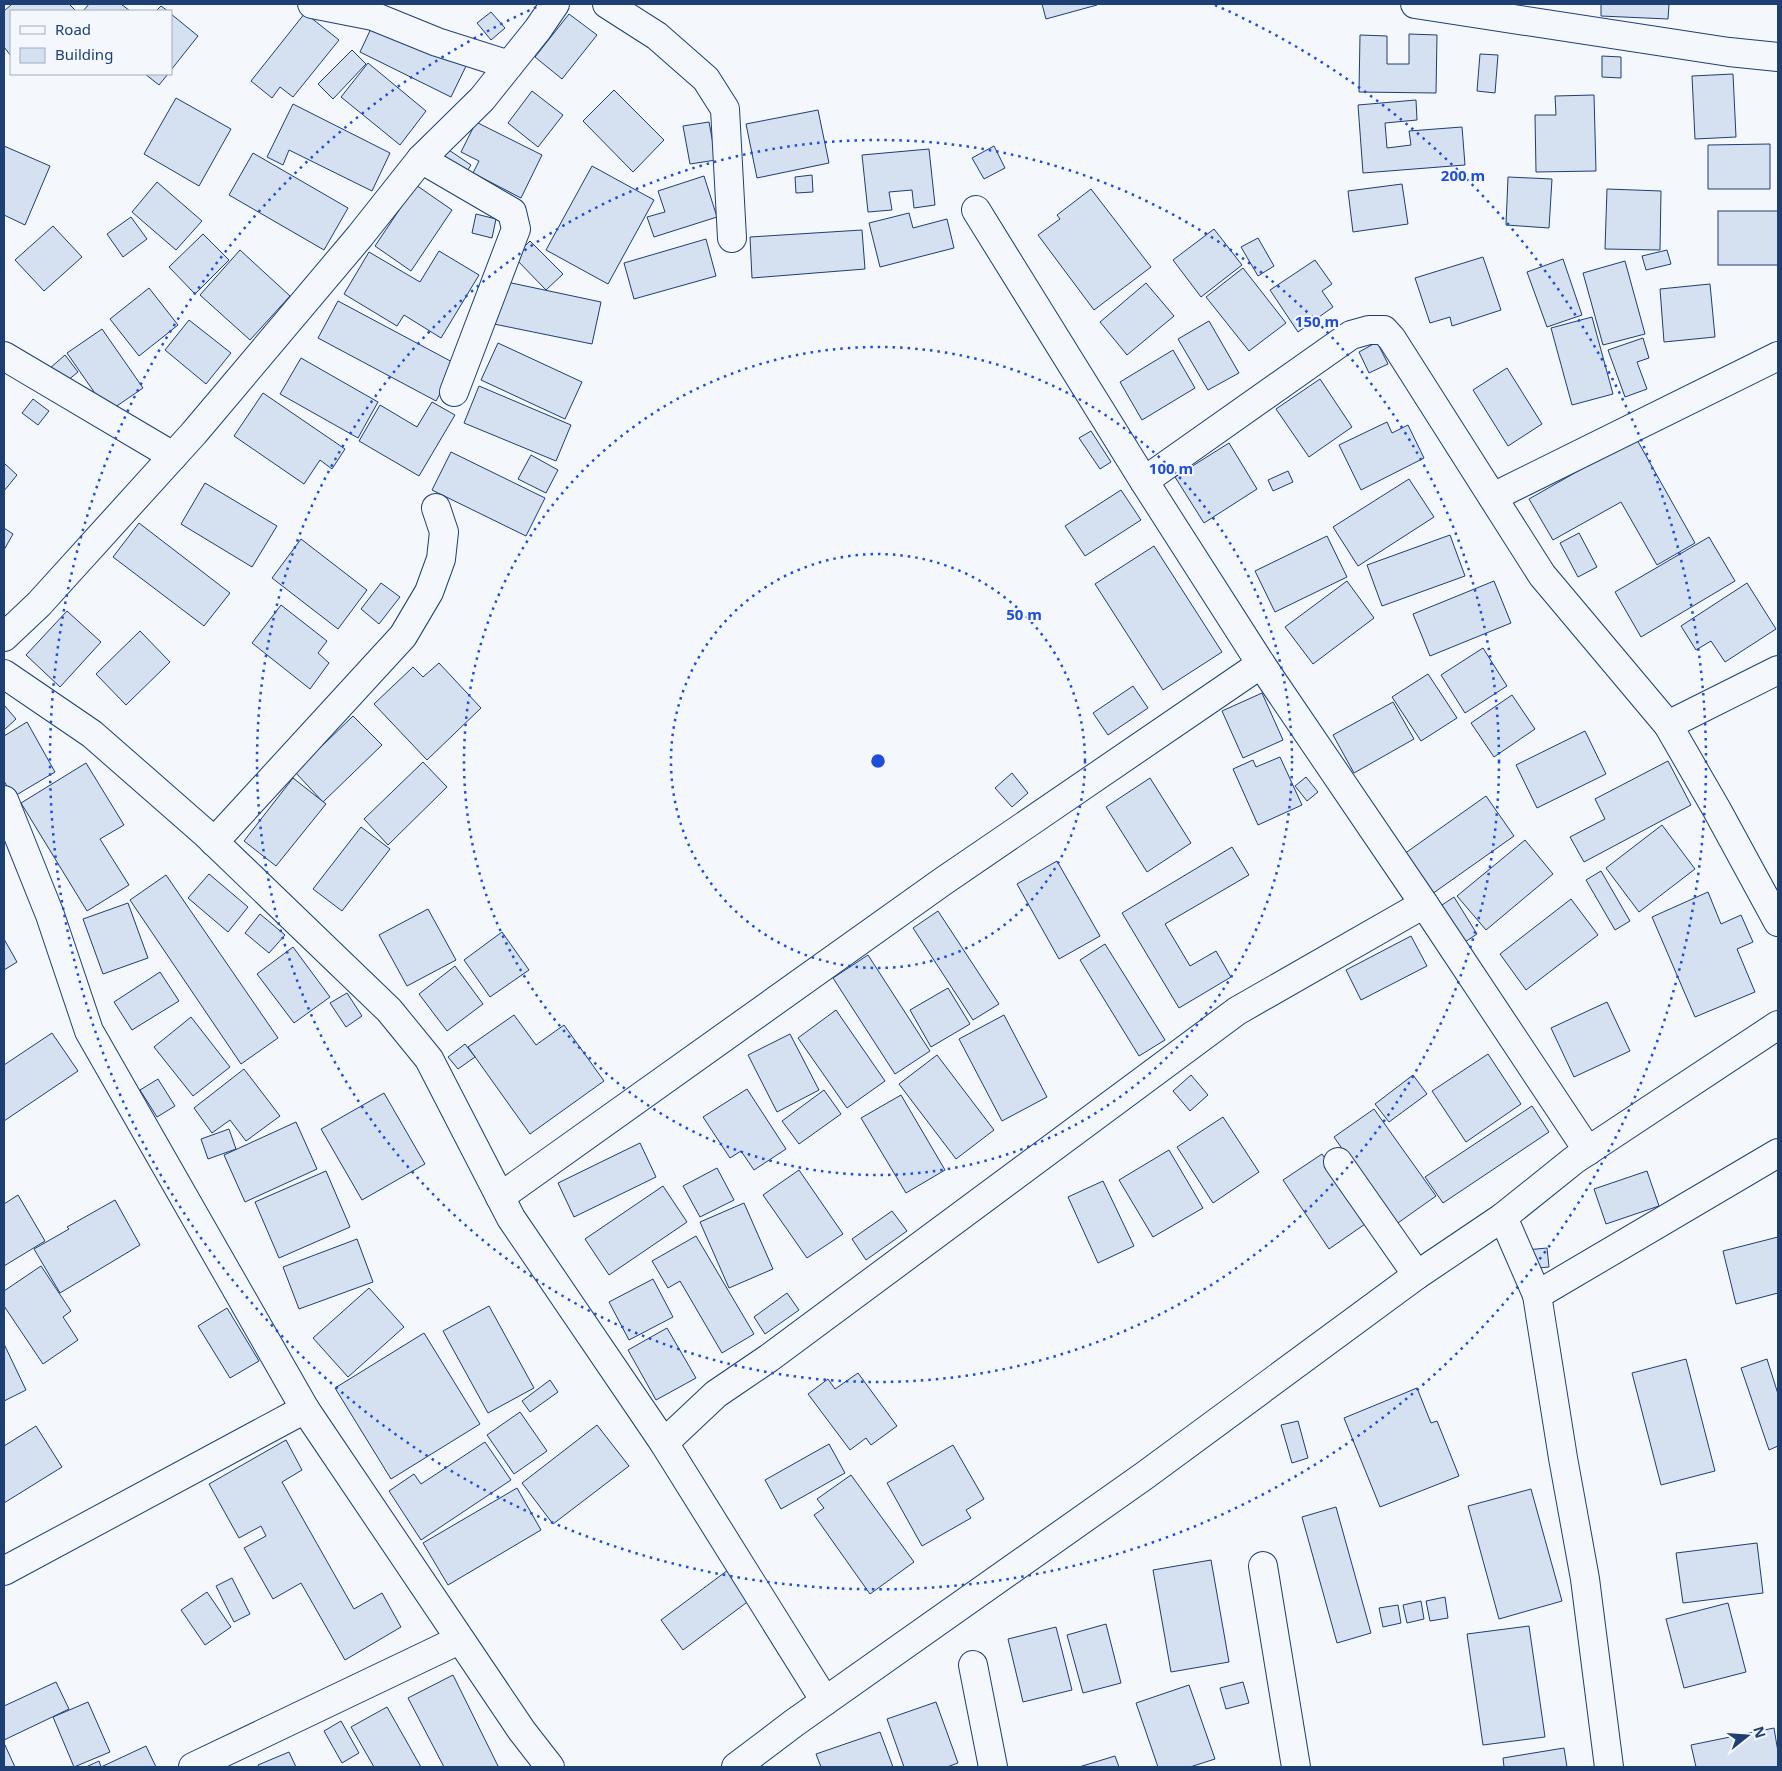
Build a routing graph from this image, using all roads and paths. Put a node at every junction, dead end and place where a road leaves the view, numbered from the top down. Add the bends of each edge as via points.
1 (312, 4) edge
2 (555, 4) edge
3 (607, 4) edge
4 (1415, 4) edge
5 (1778, 57) edge
6 (509, 65) junction
7 (421, 159) junction
8 (976, 210) dead end
9 (732, 238) dead end
10 (4, 356) edge
11 (1778, 356) edge
12 (454, 392) dead end
13 (173, 456) junction
14 (1144, 481) junction
15 (1494, 497) junction
16 (436, 508) dead end
17 (4, 637) edge
18 (1261, 664) junction
19 (1778, 670) edge
20 (4, 674) edge
21 (1668, 725) junction
22 (4, 800) edge
23 (214, 842) junction
24 (1424, 904) junction
25 (1778, 922) edge
26 (1778, 1026) edge
27 (1588, 1151) junction
28 (1778, 1153) edge
29 (1338, 1162) dead end
30 (500, 1197) junction
31 (1503, 1217) junction
32 (1417, 1276) junction
33 (1537, 1295) junction
34 (305, 1409) junction
35 (664, 1443) junction
36 (1264, 1566) dead end
37 (4, 1571) edge
38 (459, 1640) junction
39 (973, 1666) dead end
40 (826, 1701) junction
41 (193, 1767) edge
42 (550, 1767) edge
43 (736, 1767) edge
44 (993, 1767) edge
45 (1296, 1767) edge
46 (1609, 1767) edge

1 - 6 street via 373,16
2 - 6 street
3 - 9 street via 658,36 706,79 725,109
4 - 5 street
6 - 7 street via 482,99
7 - 12 street via 512,212 516,229
7 - 13 street via 360,236
8 - 14 street
10 - 13 street
11 - 15 street
13 - 17 street via 39,604
14 - 15 street via 1351,335 1384,330
14 - 18 street
15 - 21 street via 1542,575
16 - 23 street via 444,532 441,558 429,592 403,636
18 - 24 street
18 - 30 street via 942,882
19 - 21 street
20 - 23 street via 92,734
21 - 25 street
22 - 34 street via 50,915 89,1031
23 - 30 street via 389,1010 430,1059
24 - 27 street
24 - 35 street via 1237,1011 716,1394
26 - 27 street
27 - 31 street
28 - 33 street
29 - 32 street
30 - 35 street
31 - 32 street
31 - 33 street
32 - 40 street via 1144,1476
33 - 46 street via 1585,1579
34 - 37 street
34 - 38 street
35 - 40 street
36 - 45 street
38 - 41 street
38 - 42 street
39 - 44 street
40 - 43 street

